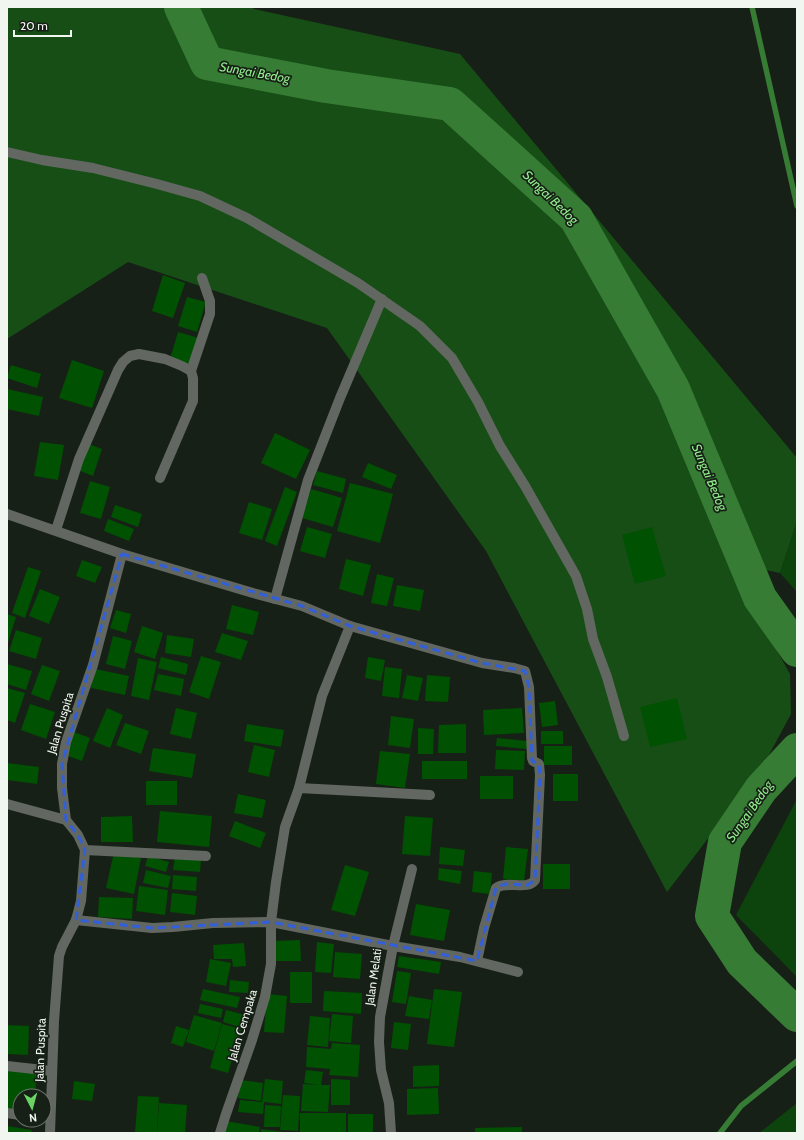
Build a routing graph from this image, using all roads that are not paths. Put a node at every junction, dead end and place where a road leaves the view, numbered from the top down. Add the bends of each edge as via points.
1 (7, 152) edge
2 (202, 278) dead end
3 (382, 299) junction
4 (190, 371) junction
5 (160, 478) dead end
6 (7, 514) edge
7 (56, 530) junction
8 (122, 554) junction
9 (275, 599) junction
10 (350, 626) junction
11 (624, 736) dead end
12 (299, 788) junction
13 (430, 795) dead end
14 (7, 804) edge
15 (66, 820) junction
16 (85, 850) junction
17 (206, 856) dead end
18 (412, 868) dead end
19 (76, 920) junction
20 (272, 922) junction
21 (393, 946) junction
22 (477, 961) junction
23 (518, 972) dead end
24 (7, 1066) edge
25 (52, 1071) junction
26 (50, 1088) edge
27 (220, 1133) edge
28 (391, 1133) edge

1 - 3 street via 93,168 200,196 247,218
2 - 4 street via 210,301 210,314
3 - 9 street via 308,480
3 - 11 street via 420,326 452,358 500,446 559,544 576,576
4 - 5 street via 194,378 193,401
4 - 7 street via 165,359 139,354 130,356 123,362 79,459
6 - 7 street
7 - 8 street
8 - 9 street
8 - 15 street, Jalan Puspita via 92,665 66,742 62,764 62,788
9 - 10 street via 302,606
10 - 12 street, Jalan Cempaka via 322,696
10 - 22 street via 482,663 514,668 524,671 527,677 532,758 539,764 540,775 535,880 528,885 505,884 496,888
12 - 13 street
12 - 20 street, Jalan Cempaka via 285,827
14 - 15 street
15 - 16 street via 78,835
16 - 17 street
16 - 19 street, Jalan Puspita via 81,901
18 - 21 street
19 - 20 street, Jalan Melati via 152,928
19 - 25 street, Jalan Puspita via 59,956
20 - 21 street, Jalan Melati
20 - 27 street, Jalan Cempaka via 265,997
21 - 22 street
21 - 28 street, Jalan Melati via 380,1017 379,1042
22 - 23 street
24 - 25 street
25 - 26 street, Jalan Puspita

